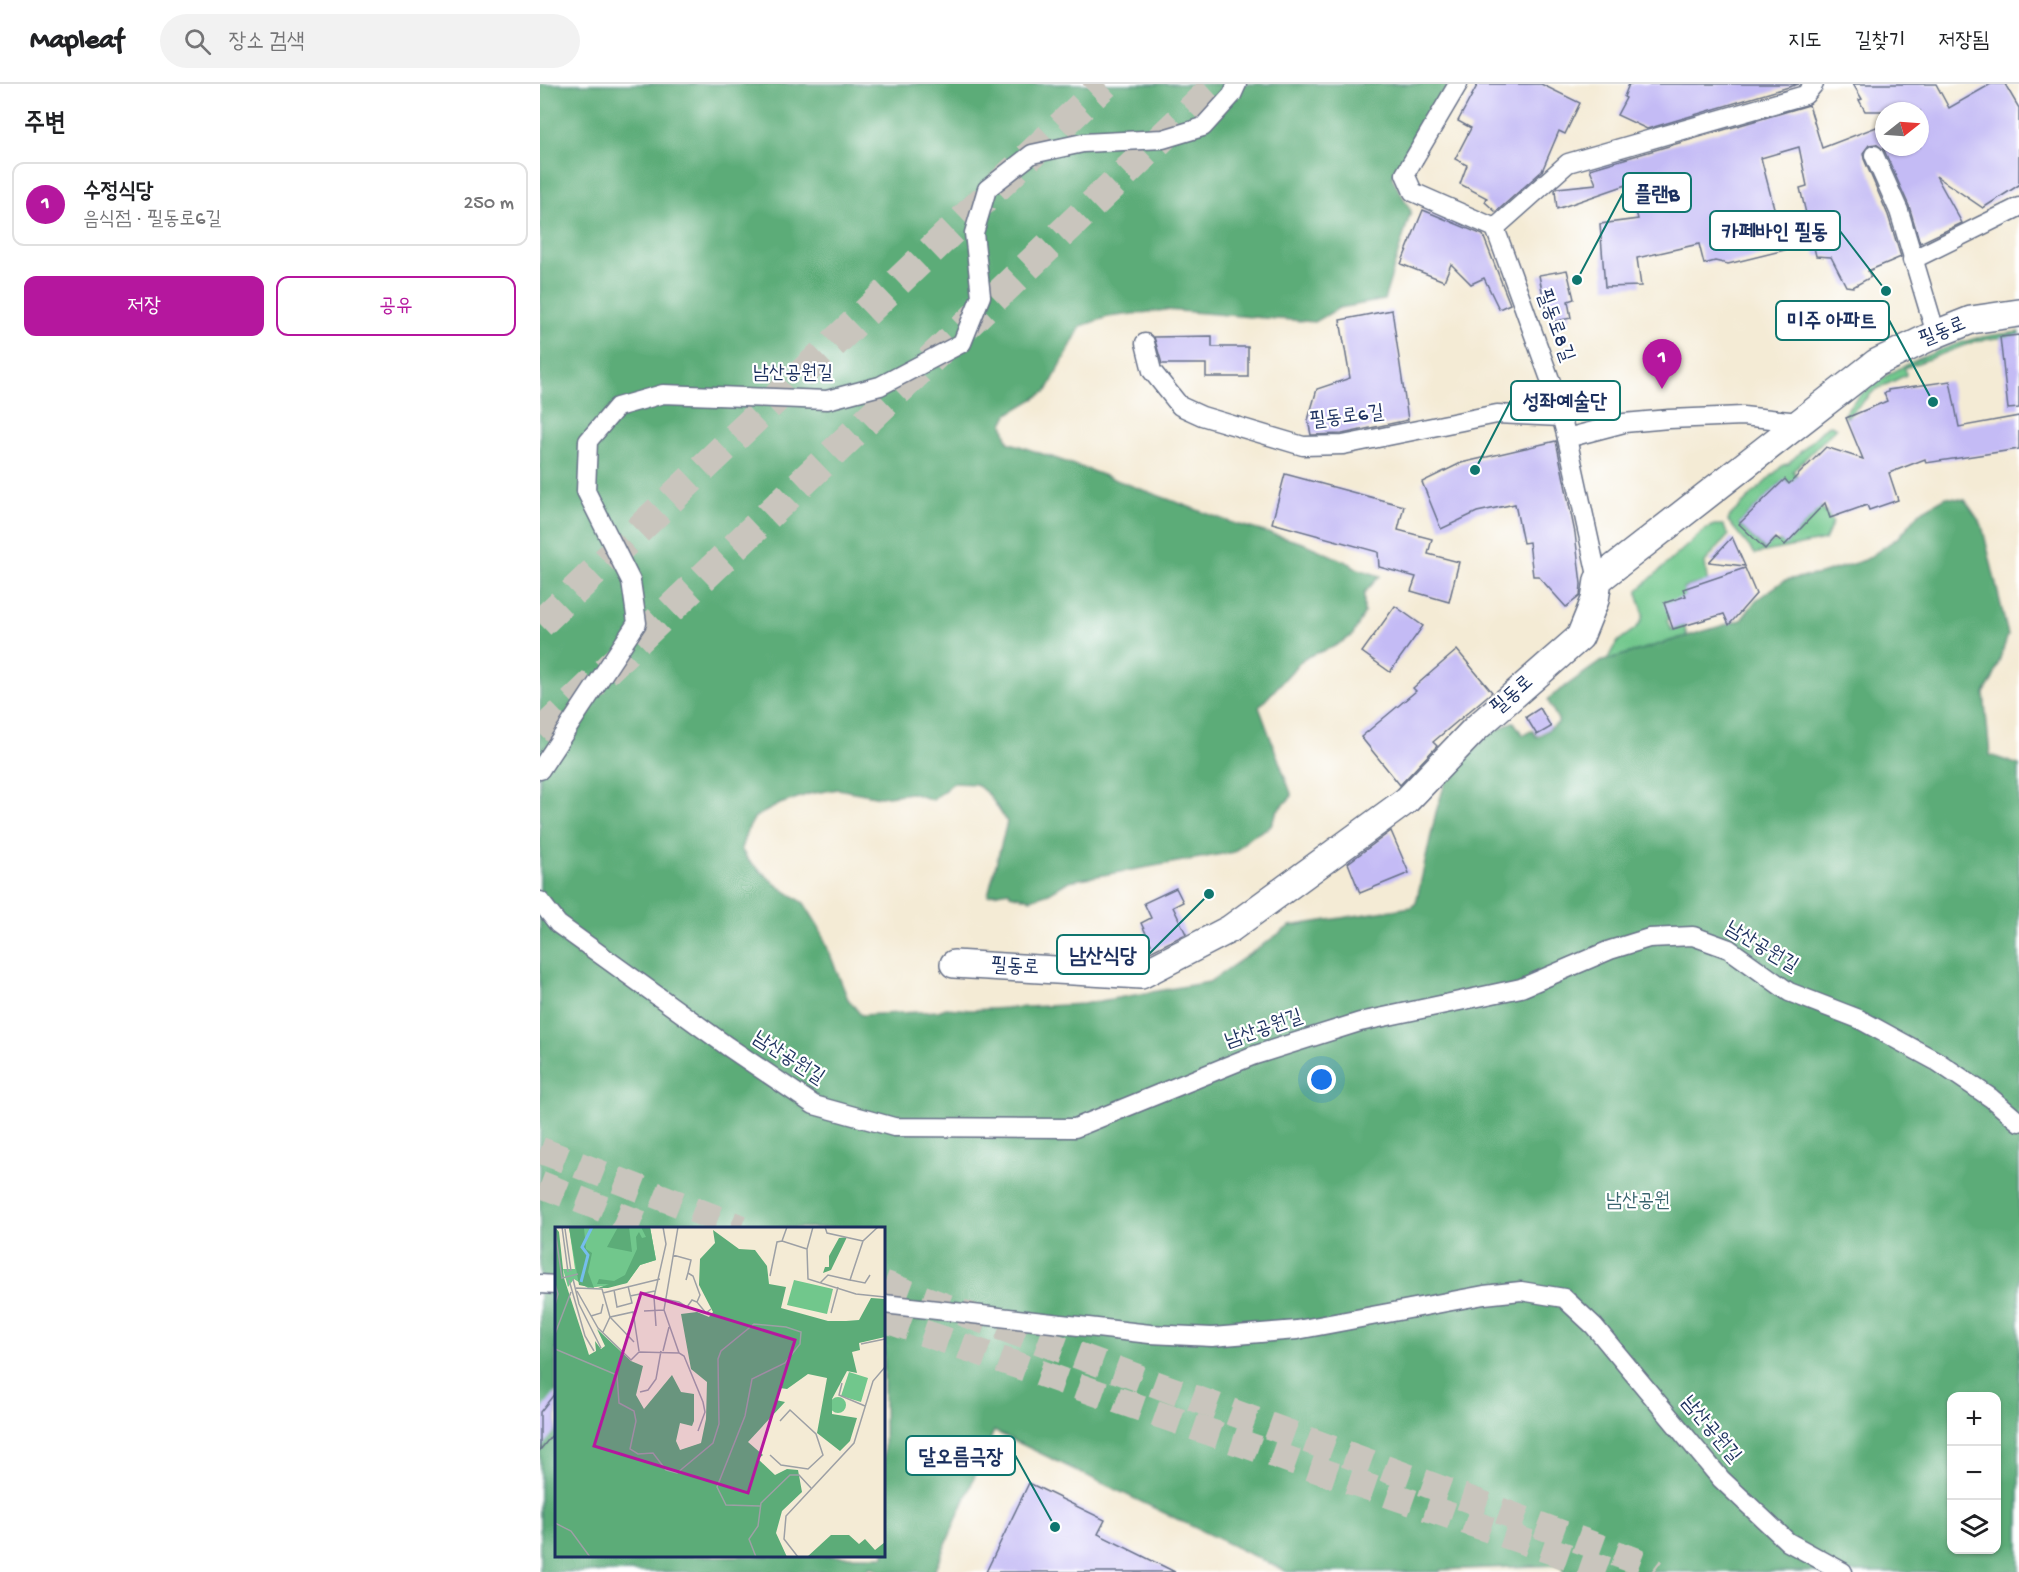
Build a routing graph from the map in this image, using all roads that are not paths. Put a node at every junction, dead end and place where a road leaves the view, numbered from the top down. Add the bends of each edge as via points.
1 (1237, 84) edge
2 (1458, 84) edge
3 (1814, 84) edge
4 (1874, 155) dead end
5 (2019, 207) edge
6 (1495, 228) junction
7 (1912, 260) junction
8 (2019, 313) edge
9 (1936, 334) junction
10 (1145, 343) dead end
11 (1561, 417) junction
12 (1799, 422) junction
13 (1567, 438) junction
14 (1598, 580) junction
15 (540, 770) edge
16 (540, 902) edge
17 (954, 964) dead end
18 (2019, 1122) edge
19 (540, 1284) edge
20 (555, 1285) edge
21 (885, 1304) edge
22 (1843, 1572) edge

1 - 15 street, 남산공원길 via 1203,127 1163,139 1083,143 1032,154 987,189 974,233 981,297 962,343 890,381 827,400 663,394 617,407 588,441 586,491 631,581 637,623
2 - 6 street via 1405,174 1413,192
3 - 6 street via 1805,95 1568,163
4 - 7 street via 1899,211
5 - 7 street
6 - 11 street, 필동로8길
7 - 9 street
8 - 9 street, 필동로 via 1971,320
9 - 12 street, 필동로 via 1876,363
10 - 11 street, 필동로6길 via 1152,371 1180,406 1303,446 1343,445 1497,414
11 - 13 street, 필동로8길
12 - 13 street via 1743,416 1669,419 1624,423
12 - 14 street, 필동로
13 - 14 street, 필동로8길
14 - 17 street, 필동로 via 1595,600 1580,637 1475,729 1407,800 1230,929 1141,975
16 - 18 street, 남산공원길 via 558,924 814,1105 894,1127 1075,1128 1252,1056 1360,1022 1521,988 1610,950 1649,938 1693,936 1729,950 1789,992 1860,1019 1938,1062
19 - 20 street
21 - 22 street, 남산공원길 via 1150,1334 1212,1337 1297,1330 1484,1295 1521,1291 1564,1298 1594,1326 1721,1479 1788,1542

